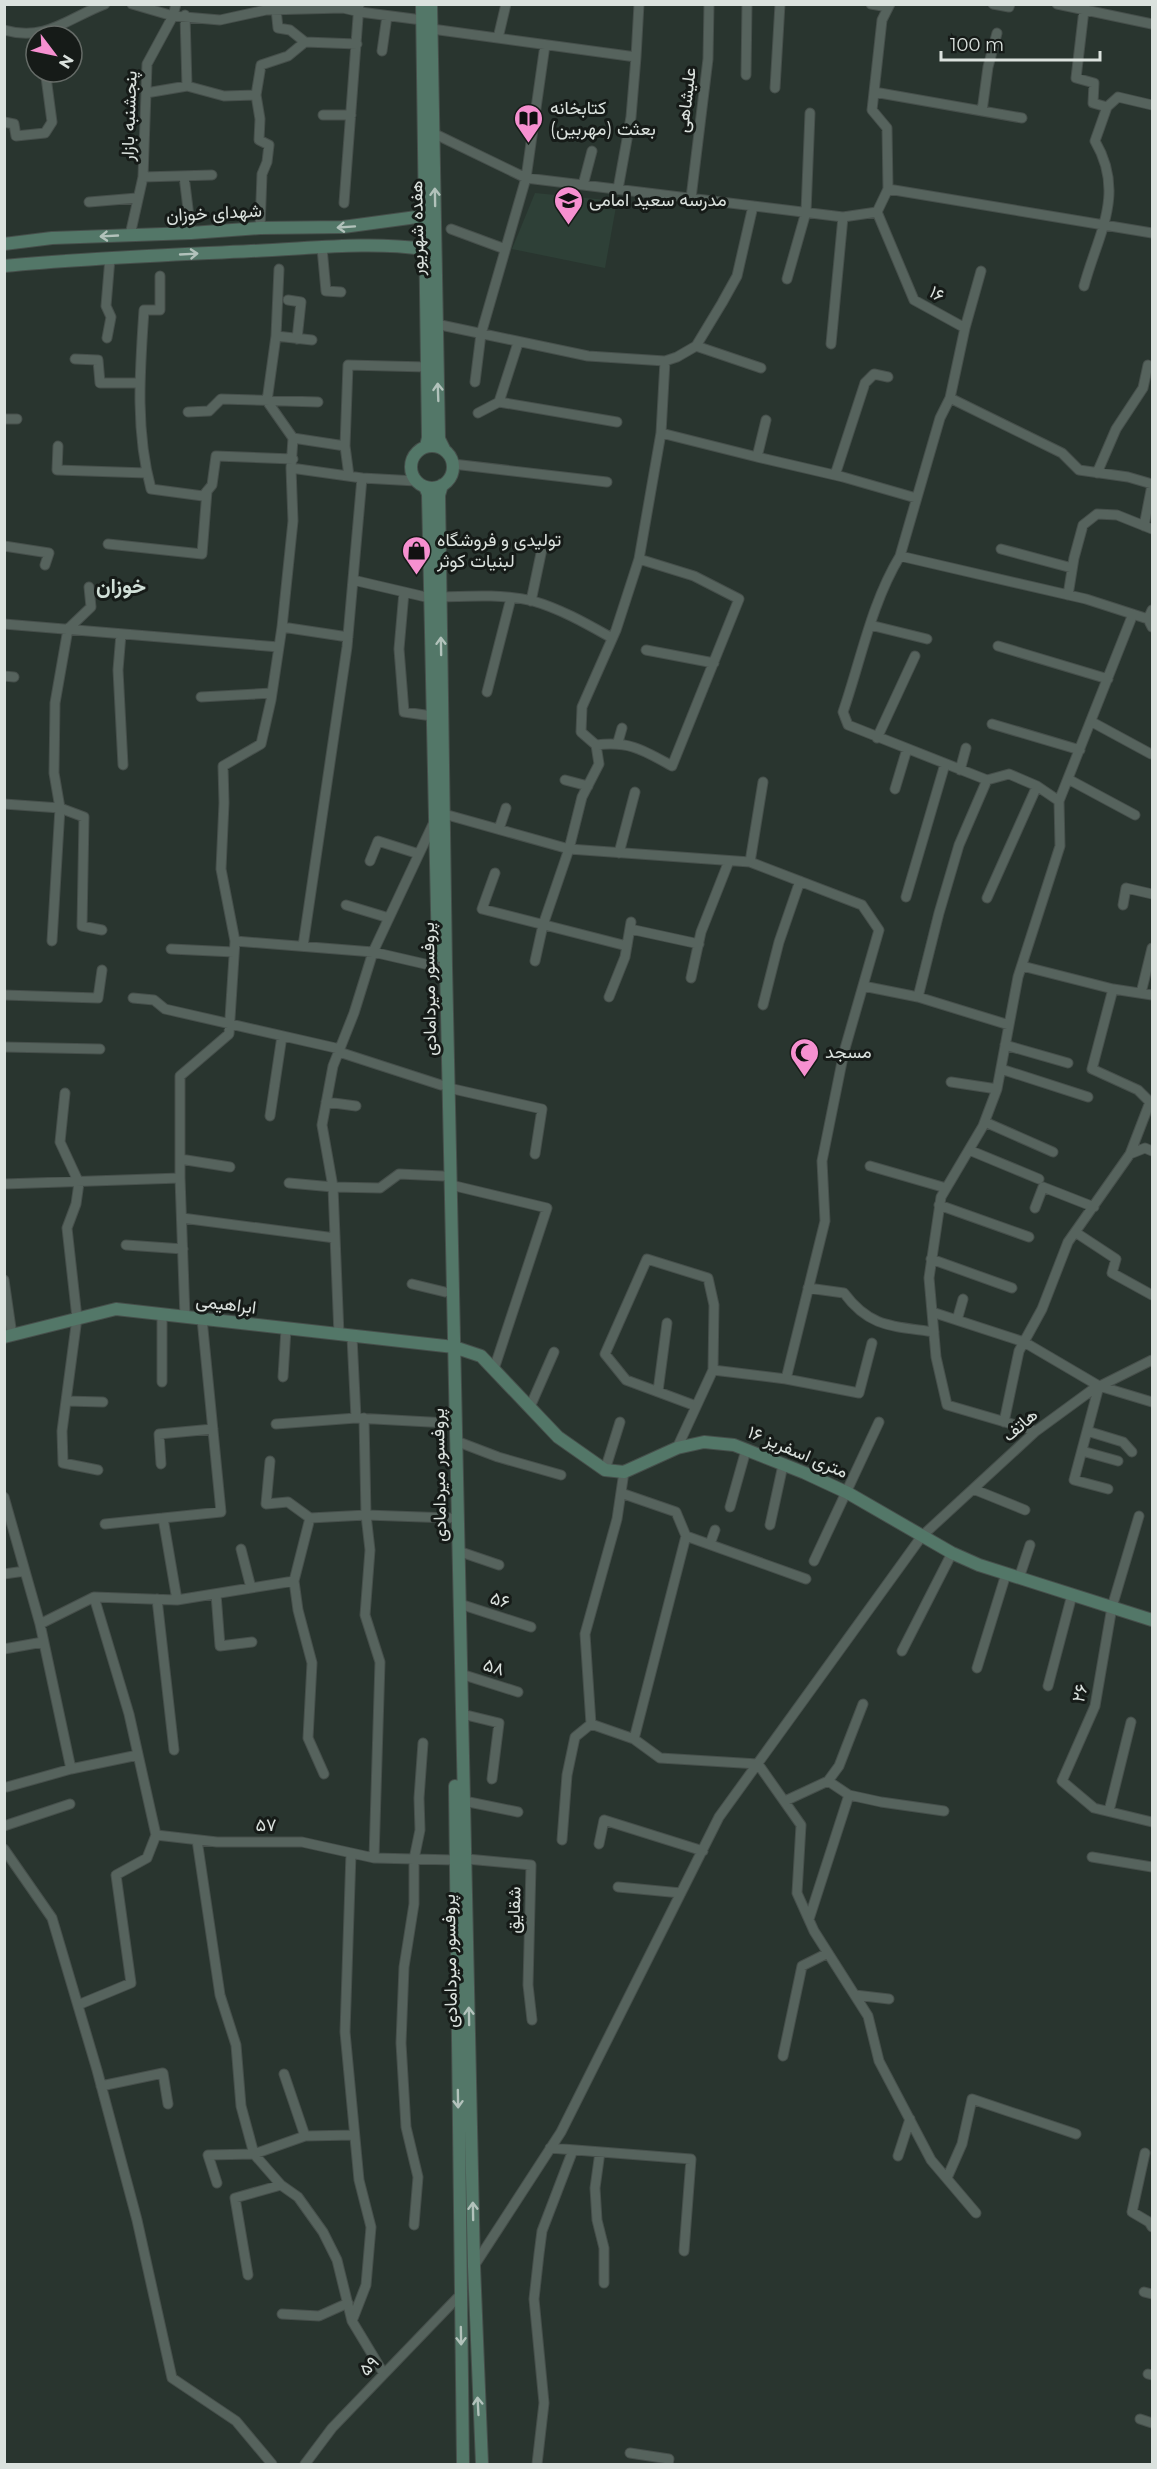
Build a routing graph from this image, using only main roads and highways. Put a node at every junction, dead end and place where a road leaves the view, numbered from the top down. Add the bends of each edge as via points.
1 (422, 4) edge
2 (431, 4) edge
3 (424, 216) junction
4 (381, 223) junction
5 (4, 244) edge
6 (380, 246) junction
7 (424, 249) junction
8 (4, 266) edge
9 (426, 446) junction
10 (444, 449) junction
11 (420, 484) junction
12 (442, 485) junction
13 (435, 598) junction
14 (439, 817) junction
15 (447, 1180) junction
16 (8, 1336) edge
17 (450, 1348) junction
18 (1152, 1620) edge
19 (461, 1859) junction
20 (463, 2464) edge
21 (482, 2464) edge

1 - 3 main road, هفده شهریور
10 -> 2 main road, هفده شهریور via 439,439
3 - 4 main road, شهدای خوزان
3 - 7 main road, هفده شهریور
4 -> 5 main road, شهدای خوزان via 52,238
4 - 6 main road
6 - 7 main road
8 -> 6 main road
7 - 9 main road, هفده شهریور
9 - 10 main road
9 - 11 main road via 411,461 410,468
10 - 12 main road via 453,465 451,476
11 - 12 main road via 435,488
11 - 13 main road, پروفسور میردامادی via 428,494
12 - 13 main road, پروفسور میردامادی
14 -> 13 main road, پروفسور میردامادی
13 - 14 main road, پروفسور میردامادی via 432,716
14 - 15 main road, پروفسور میردامادی
15 - 17 main road, پروفسور میردامادی
15 - 17 main road, پروفسور میردامادی via 445,1292
16 - 17 main road, ابراهیمی via 116,1309
17 - 18 main road, ۱۶ متری اسفریز via 481,1356 558,1437 605,1470 624,1472 677,1448 704,1442 734,1445 848,1492 952,1553
17 - 19 main road, پروفسور میردامادی via 450,1518
17 - 19 main road, پروفسور میردامادی via 460,1604 464,1801
19 -> 20 main road, پروفسور میردامادی
21 -> 19 main road, پروفسور میردامادی

